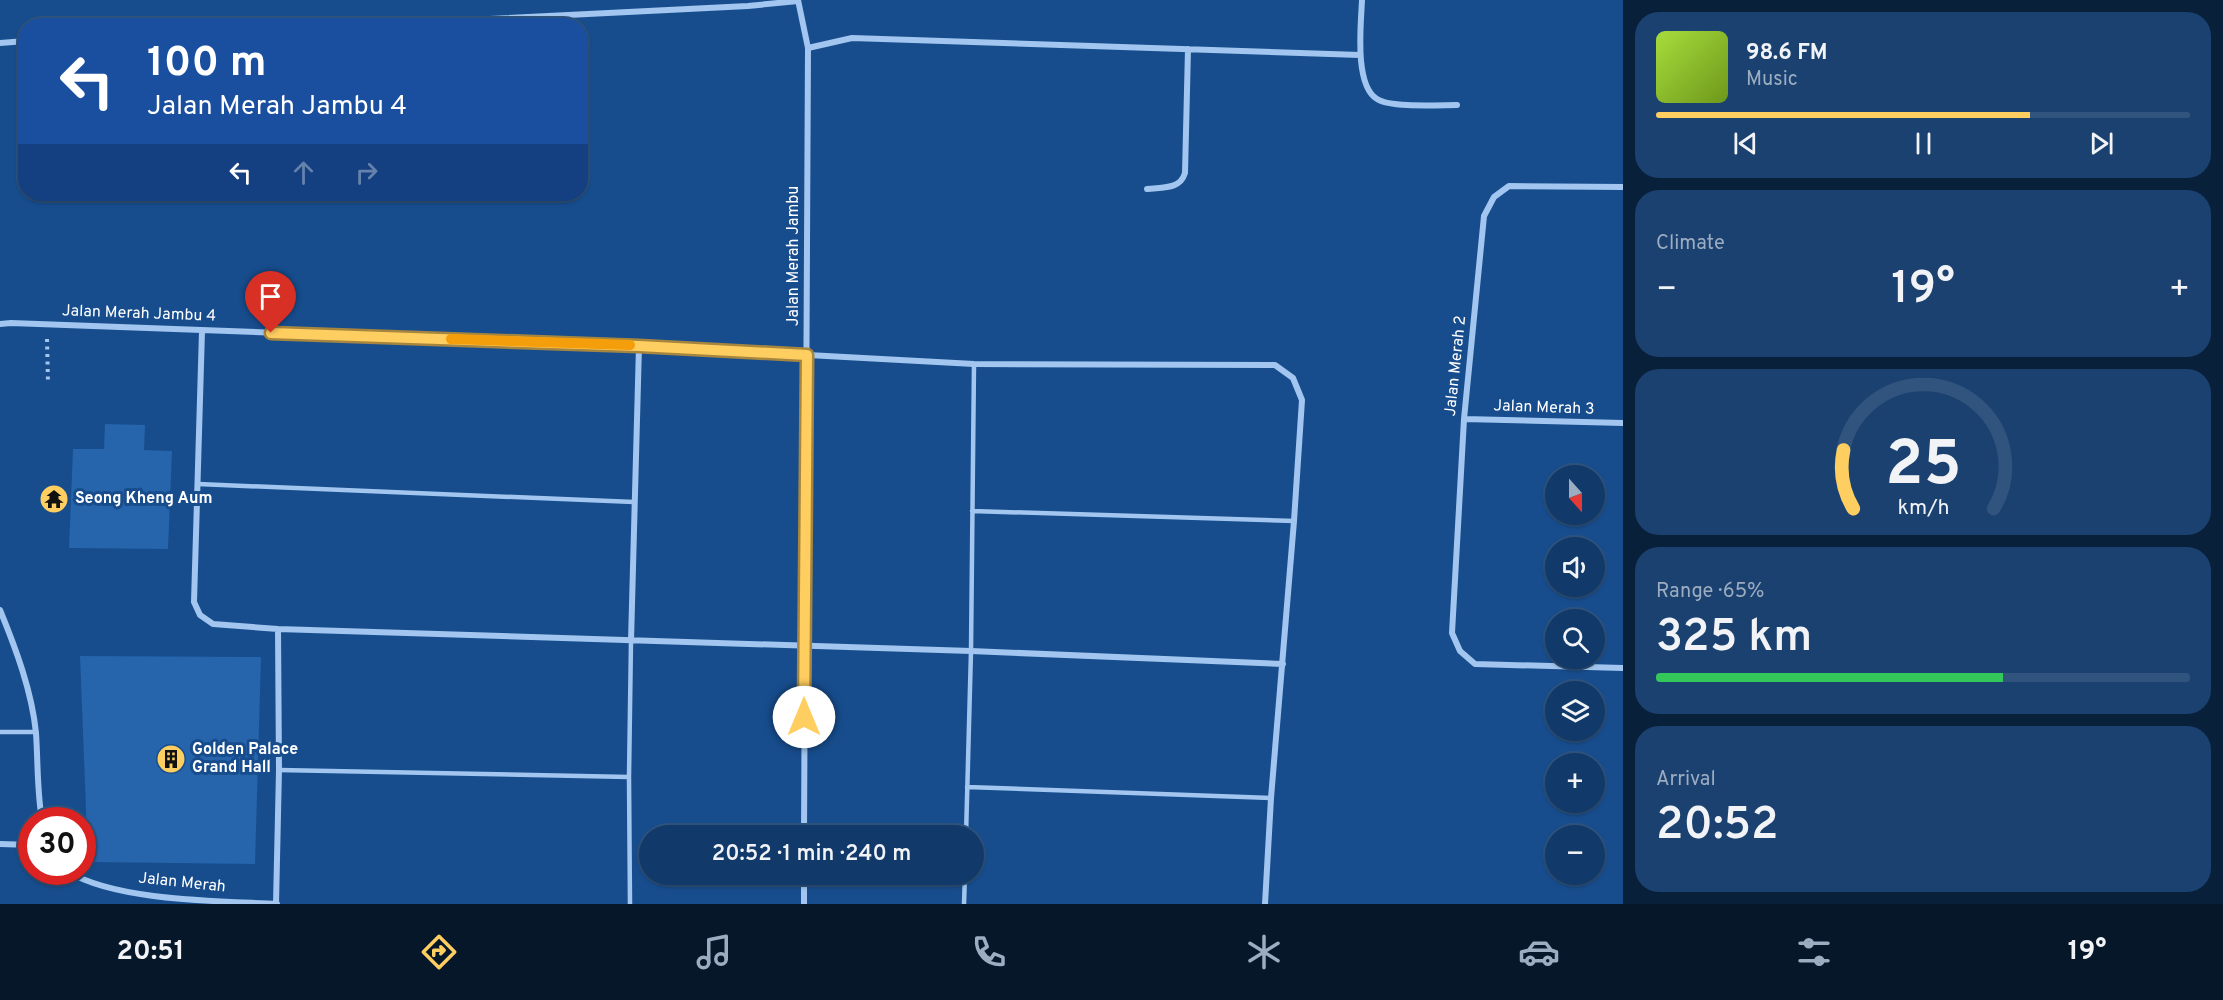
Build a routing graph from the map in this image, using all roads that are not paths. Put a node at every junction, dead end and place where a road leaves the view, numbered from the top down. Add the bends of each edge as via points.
1 (1362, 0) edge
2 (798, 1) edge
3 (509, 18) edge
4 (18, 41) edge
5 (0, 42) edge
6 (808, 48) junction
7 (1188, 48) junction
8 (1360, 55) junction
9 (1457, 105) dead end
10 (1623, 187) edge
11 (1147, 189) dead end
12 (0, 324) edge
13 (202, 331) junction
14 (639, 346) junction
15 (807, 355) junction
16 (974, 364) junction
17 (1464, 419) junction
18 (1623, 423) edge
19 (198, 484) junction
20 (634, 502) junction
21 (972, 511) junction
22 (1294, 521) junction
23 (0, 610) edge
24 (2, 620) edge
25 (278, 628) junction
26 (631, 641) junction
27 (804, 646) junction
28 (971, 651) junction
29 (1283, 664) junction
30 (1623, 668) edge
31 (0, 732) edge
32 (36, 732) junction
33 (279, 770) junction
34 (629, 777) junction
35 (967, 787) junction
36 (1271, 798) junction
37 (40, 807) edge
38 (804, 825) edge
39 (966, 825) edge
40 (0, 844) edge
41 (18, 845) edge
42 (96, 883) edge
43 (804, 885) edge
44 (964, 885) edge
45 (227, 903) edge
46 (277, 904) edge
47 (630, 904) edge
48 (804, 904) edge
49 (964, 904) edge
50 (1264, 904) edge

1 - 8 street
2 - 3 street
2 - 6 street, Jalan Merah Jambu
4 - 5 street
6 - 7 street via 852,38
6 - 15 street, Jalan Merah Jambu
7 - 8 street
7 - 11 street via 1183,181 1175,186
8 - 9 street via 1368,89 1377,99 1392,104
10 - 17 street, Jalan Merah 2 via 1509,186 1494,197 1484,216
12 - 13 street, Jalan Merah Jambu 4
13 - 14 street, Jalan Merah Jambu 4
13 - 19 street
14 - 15 street, Jalan Merah Jambu 4
14 - 20 street
15 - 16 street, Jalan Merah Jambu 4
15 - 27 street, Jalan Merah Jambu
16 - 21 lane
16 - 22 street, Jalan Merah Jambu 4 via 1275,365 1293,378 1302,400
17 - 18 street, Jalan Merah 3
17 - 30 street, Jalan Merah 2 via 1452,633 1460,651 1475,664
19 - 20 lane
19 - 25 street via 194,602 200,615 213,624
20 - 26 street
21 - 22 lane
21 - 28 lane
22 - 29 street, Jalan Merah Jambu 4
23 - 24 street
24 - 32 street via 29,695
25 - 26 street
25 - 33 street
26 - 27 street
26 - 34 lane
27 - 28 street
27 - 38 street, Jalan Merah Jambu
28 - 29 street
28 - 35 lane
29 - 36 street, Jalan Merah Jambu 4
31 - 32 lane
32 - 37 street
33 - 34 lane
33 - 46 street
34 - 47 lane
35 - 36 lane
35 - 39 lane
36 - 50 street, Jalan Merah Jambu 4
40 - 41 street
42 - 45 street, Jalan Merah via 137,893
43 - 48 street
44 - 49 lane
45 - 46 street, Jalan Merah

